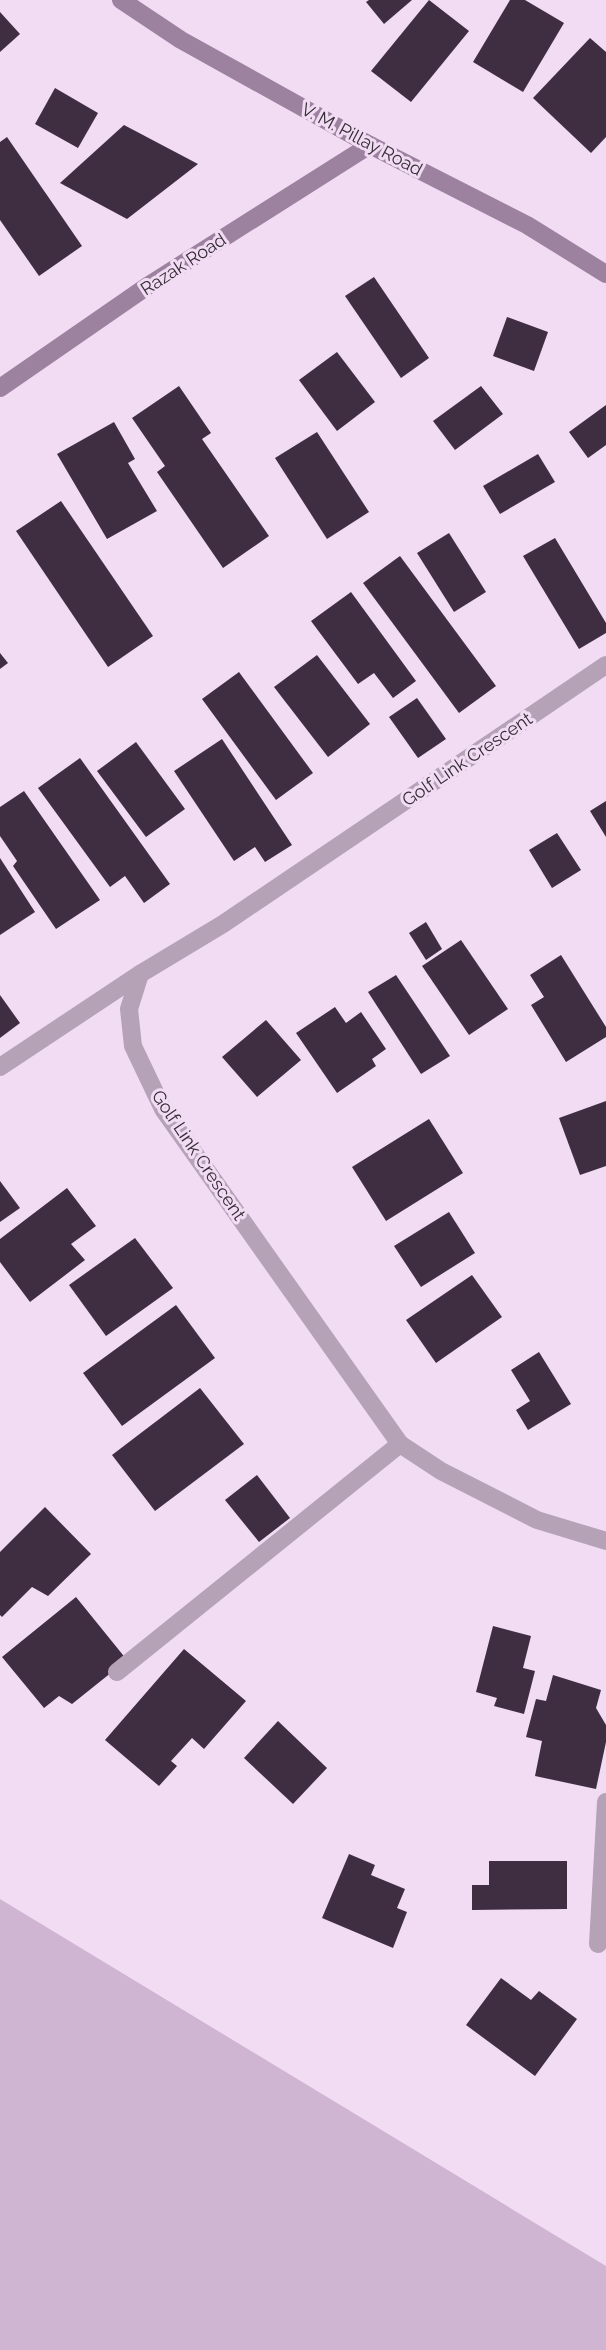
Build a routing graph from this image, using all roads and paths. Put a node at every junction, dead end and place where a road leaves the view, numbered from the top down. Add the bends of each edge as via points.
1 (121, 0) edge
2 (370, 145) junction
3 (606, 274) edge
4 (0, 388) edge
5 (606, 665) edge
6 (140, 974) junction
7 (0, 1067) edge
8 (400, 1444) junction
9 (606, 1540) edge
10 (117, 1672) dead end
11 (606, 1802) edge
12 (598, 1944) dead end

1 - 2 main road, V. M. Pillay Road via 181,40
2 - 3 main road, V. M. Pillay Road via 527,225
2 - 4 main road, Razak Road via 149,285
5 - 6 street, Golf Link Crescent via 223,924
6 - 7 street
6 - 8 street, Golf Link Crescent via 129,1009 133,1046 163,1109
8 - 9 street, Golf Link Crescent via 441,1471 537,1520
8 - 10 street
11 - 12 street

